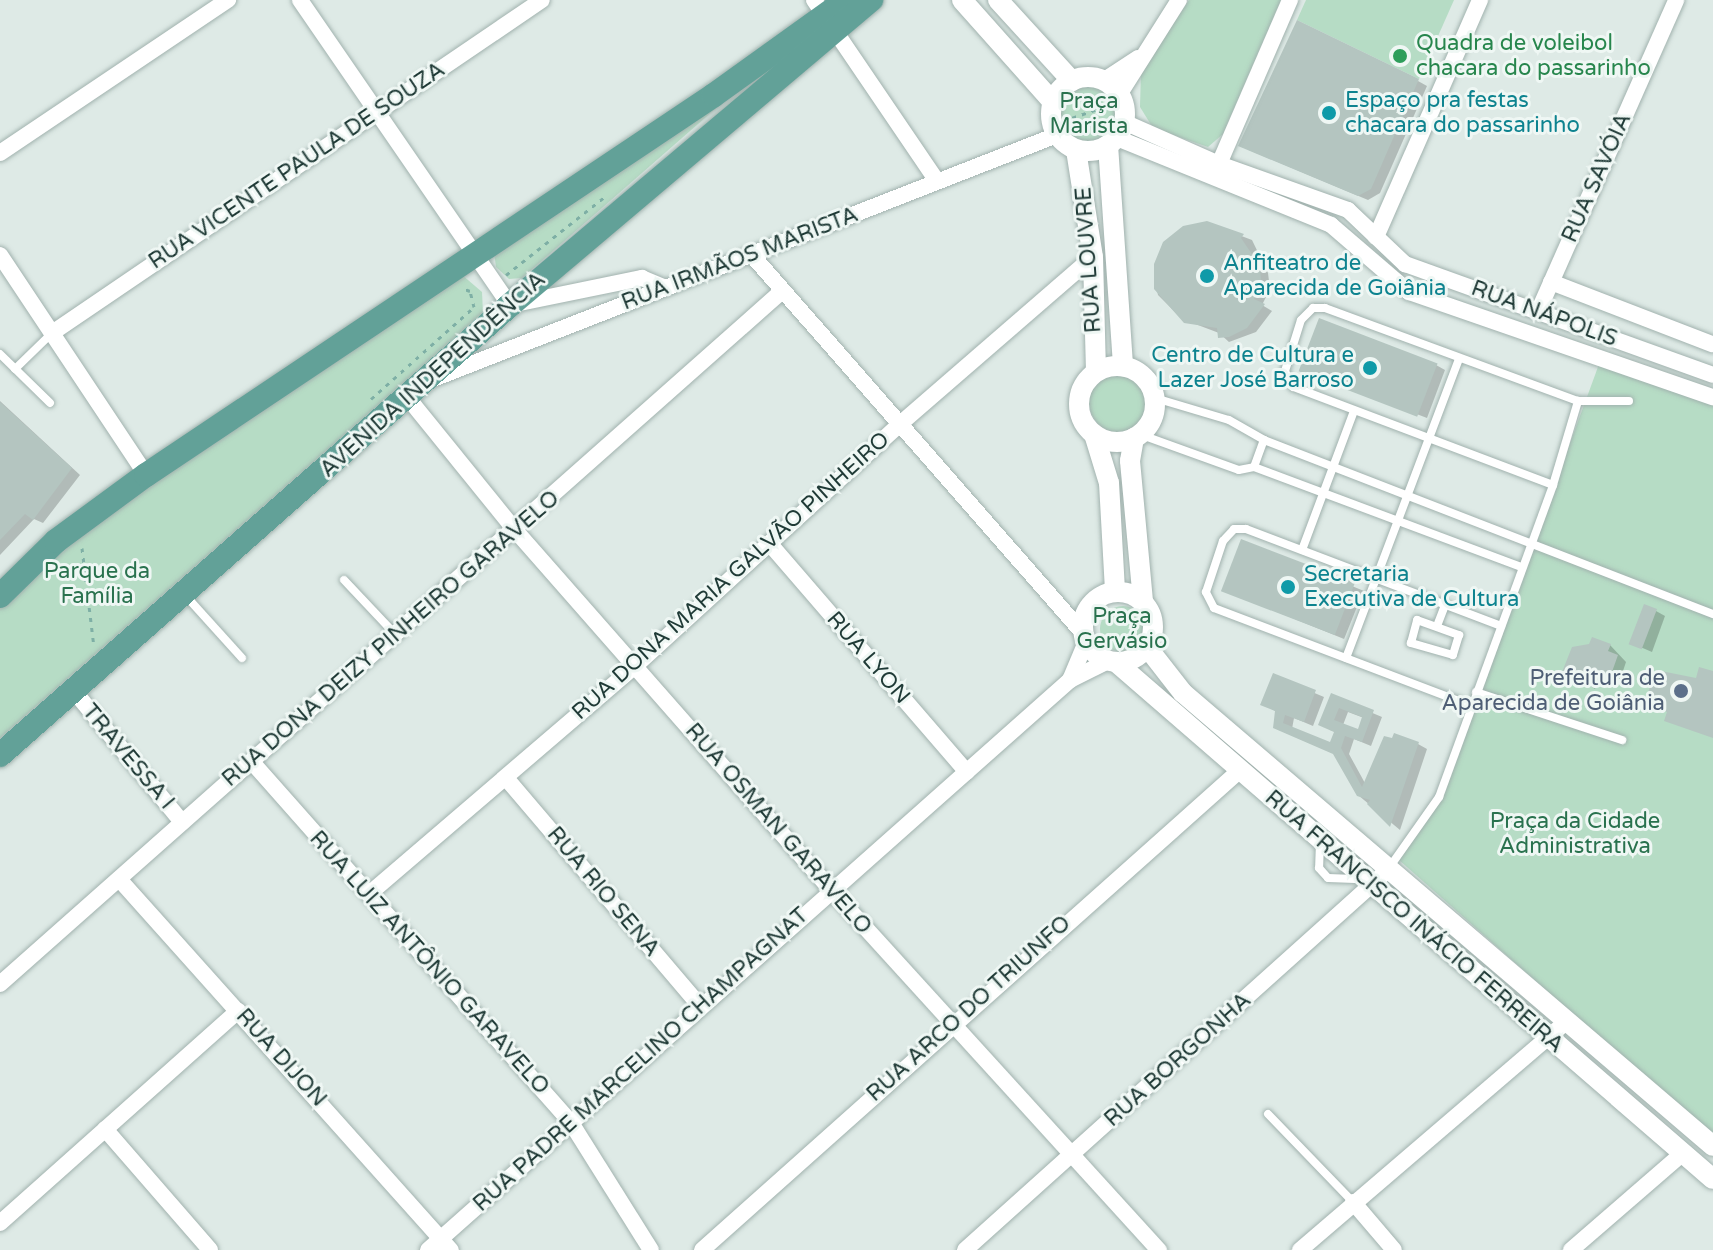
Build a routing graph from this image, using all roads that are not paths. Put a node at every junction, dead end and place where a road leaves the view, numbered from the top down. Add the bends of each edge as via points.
1 (228, 0) edge
2 (300, 0) edge
3 (542, 0) edge
4 (846, 0) edge
5 (871, 0) edge
6 (962, 0) edge
7 (998, 0) edge
8 (1179, 0) edge
9 (1290, 0) edge
10 (1480, 0) edge
11 (1676, 0) edge
12 (825, 16) edge
13 (1143, 55) junction
14 (1072, 81) junction
15 (1103, 81) junction
16 (1119, 95) junction
17 (1053, 102) junction
18 (376, 112) junction
19 (1057, 135) junction
20 (1116, 135) junction
21 (1076, 150) junction
22 (0, 153) edge
23 (1219, 164) junction
24 (937, 181) junction
25 (1376, 237) junction
26 (751, 254) junction
27 (0, 255) edge
28 (472, 255) junction
29 (1093, 257) junction
30 (1551, 282) junction
31 (666, 288) junction
32 (781, 292) junction
33 (510, 305) junction
34 (1538, 312) junction
35 (52, 333) junction
36 (1712, 343) edge
37 (0, 354) edge
38 (1459, 359) junction
39 (1123, 366) junction
40 (15, 369) junction
41 (1096, 372) junction
42 (1707, 373) edge
43 (415, 390) junction
44 (1713, 397) edge
45 (1155, 398) junction
46 (1578, 401) junction
47 (1629, 401) dead end
48 (50, 403) dead end
49 (1354, 411) junction
50 (900, 424) junction
51 (1094, 434) junction
52 (1136, 436) junction
53 (1429, 439) junction
54 (1264, 440) junction
55 (1333, 466) junction
56 (1254, 467) junction
57 (146, 475) junction
58 (1553, 485) junction
59 (1323, 493) junction
60 (1408, 495) junction
61 (1398, 521) junction
62 (515, 530) junction
63 (770, 544) junction
64 (1529, 545) junction
65 (1302, 550) junction
66 (1522, 567) junction
67 (1376, 579) junction
68 (344, 580) dead end
69 (1115, 592) junction
70 (184, 595) junction
71 (0, 596) edge
72 (1143, 602) junction
73 (1445, 605) junction
74 (1713, 614) edge
75 (1437, 626) junction
76 (1501, 626) junction
77 (396, 634) junction
78 (1084, 637) junction
79 (1147, 647) junction
80 (242, 658) dead end
81 (1346, 658) junction
82 (1112, 662) junction
83 (635, 666) junction
84 (1070, 680) junction
85 (74, 691) junction
86 (1476, 692) junction
87 (1472, 706) junction
88 (1622, 740) dead end
89 (0, 755) edge
90 (252, 762) junction
91 (1239, 771) junction
92 (967, 772) junction
93 (506, 778) junction
94 (182, 822) junction
95 (1389, 869) junction
96 (119, 879) junction
97 (1368, 883) junction
98 (832, 891) junction
99 (369, 894) junction
100 (0, 984) edge
101 (701, 1007) junction
102 (238, 1011) junction
103 (1566, 1022) junction
104 (950, 1023) junction
105 (1549, 1037) junction
106 (1268, 1114) dead end
107 (570, 1121) junction
108 (105, 1129) junction
109 (1713, 1146) edge
110 (1683, 1153) junction
111 (1071, 1156) junction
112 (1713, 1179) edge
113 (1353, 1202) junction
114 (0, 1223) edge
115 (447, 1243) edge
116 (210, 1250) edge
117 (428, 1250) edge
118 (651, 1250) edge
119 (702, 1250) edge
120 (965, 1250) edge
121 (1159, 1250) edge
122 (1301, 1250) edge
123 (1394, 1250) edge
124 (1571, 1250) edge

1 - 22 street
2 - 18 street
3 - 18 street, RUA VICENTE PAULA DE SOUZA
4 - 12 main road, AVENIDA INDEPENDÊNCIA
5 - 12 main road, AVENIDA INDEPENDÊNCIA
6 - 17 street
7 - 14 street
8 - 13 street
9 - 23 street
10 - 25 street
11 - 30 street, RUA SAVÓIA
12 - 24 street
12 - 28 main road, AVENIDA INDEPENDÊNCIA
12 - 33 main road, AVENIDA INDEPENDÊNCIA
13 - 15 street
13 - 16 street
14 - 15 street
14 - 17 street
15 - 16 street
16 - 20 street
17 - 19 street
18 - 28 street
18 - 35 street, RUA VICENTE PAULA DE SOUZA
19 - 21 street
19 - 24 street, RUA IRMÃOS MARISTA
20 - 21 street
20 - 23 street
20 - 39 street, RUA LOUVRE
20 - 44 street via 1331,225 1409,292
21 - 29 street, RUA LOUVRE
23 - 25 street, RUA NÁPOLIS via 1348,210
24 - 26 street, RUA IRMÃOS MARISTA
25 - 34 street, RUA NÁPOLIS via 1405,264
26 - 31 street, RUA IRMÃOS MARISTA
26 - 32 street
27 - 35 street
28 - 33 street
28 - 57 main road, AVENIDA INDEPENDÊNCIA
29 - 41 street, RUA LOUVRE
29 - 50 street, RUA DONA MARIA GALVÃO PINHEIRO
30 - 34 street, RUA SAVÓIA
30 - 36 street
31 - 33 street via 642,278
31 - 43 street, RUA IRMÃOS MARISTA
32 - 50 street
32 - 62 street, RUA DONA DEIZY PINHEIRO GARAVELO
33 - 43 main road, AVENIDA INDEPENDÊNCIA
34 - 42 street, RUA NÁPOLIS
35 - 40 lane
35 - 57 street
36 - 42 street
37 - 40 lane
38 - 46 lane
38 - 49 lane via 1313,308 1301,320 1285,376 1298,390
38 - 53 lane
39 - 41 street
39 - 45 street via 1144,377
40 - 48 lane
41 - 51 street via 1084,385 1079,402 1082,420
43 - 62 street, RUA OSMAN GARAVELO
43 - 70 main road, AVENIDA INDEPENDÊNCIA
45 - 52 street via 1152,418
45 - 54 lane via 1229,420
46 - 47 lane
46 - 58 lane
49 - 53 lane
49 - 55 lane
50 - 63 street, RUA DONA MARIA GALVÃO PINHEIRO
50 - 78 street
51 - 52 street via 1117,441
51 - 69 street via 1109,483
52 - 56 lane via 1239,470
52 - 72 street via 1130,461
53 - 58 lane
53 - 60 lane
54 - 55 lane
54 - 56 lane
55 - 59 lane
55 - 60 lane
56 - 59 lane
57 - 71 main road, AVENIDA INDEPENDÊNCIA via 76,525
58 - 64 lane
59 - 61 lane
59 - 65 lane
60 - 61 lane
60 - 64 lane
61 - 66 lane
61 - 67 lane
62 - 77 street, RUA DONA DEIZY PINHEIRO GARAVELO
62 - 83 street, RUA OSMAN GARAVELO
63 - 83 street, RUA DONA MARIA GALVÃO PINHEIRO
63 - 92 street, RUA LYON
64 - 66 lane
64 - 74 lane
65 - 67 lane
65 - 81 lane via 1234,529 1223,541 1208,601 1219,611
66 - 76 lane
67 - 73 lane
67 - 81 lane
68 - 77 lane
69 - 72 street
69 - 78 street via 1088,608
70 - 80 lane
70 - 85 main road, AVENIDA INDEPENDÊNCIA
72 - 79 street via 1153,619
73 - 75 lane
73 - 76 lane
75 - 75 lane via 1417,620 1409,641 1452,657 1460,637
76 - 86 lane
77 - 90 street, RUA DONA DEIZY PINHEIRO GARAVELO
78 - 82 street
78 - 84 street, RUA PADRE MARCELINO CHAMPAGNAT
79 - 82 street
79 - 95 street, RUA FRANCISCO INÁCIO FERREIRA via 1183,693
81 - 87 lane
82 - 84 street, RUA PADRE MARCELINO CHAMPAGNAT
82 - 91 street, RUA FRANCISCO INÁCIO FERREIRA
83 - 93 street, RUA DONA MARIA GALVÃO PINHEIRO
83 - 98 street, RUA OSMAN GARAVELO
84 - 92 street, RUA PADRE MARCELINO CHAMPAGNAT
85 - 89 main road, AVENIDA INDEPENDÊNCIA
85 - 94 street, TRAVESSA I
86 - 87 lane
86 - 88 lane
87 - 95 lane via 1434,807
90 - 94 street, RUA DONA DEIZY PINHEIRO GARAVELO
90 - 99 street, RUA LUIZ ANTÔNIO GARAVELO
91 - 97 street, RUA FRANCISCO INÁCIO FERREIRA
91 - 104 street, RUA ARCO DO TRIUNFO
92 - 98 street, RUA PADRE MARCELINO CHAMPAGNAT
93 - 99 street, RUA DONA MARIA GALVÃO PINHEIRO
93 - 101 street, RUA RIO SENA
94 - 96 street, RUA DONA DEIZY PINHEIRO GARAVELO
95 - 97 street, RUA BORGONHA
95 - 103 street, RUA FRANCISCO INÁCIO FERREIRA
96 - 100 street, RUA DONA DEIZY PINHEIRO GARAVELO
96 - 102 street, RUA DIJON
97 - 105 street, RUA FRANCISCO INÁCIO FERREIRA
97 - 111 street, RUA BORGONHA
98 - 101 street, RUA PADRE MARCELINO CHAMPAGNAT
98 - 104 street, RUA OSMAN GARAVELO
99 - 107 street, RUA LUIZ ANTÔNIO GARAVELO
101 - 107 street, RUA PADRE MARCELINO CHAMPAGNAT
102 - 108 street
102 - 115 street, RUA DIJON
103 - 105 street
103 - 109 street, RUA FRANCISCO INÁCIO FERREIRA
104 - 111 street, RUA OSMAN GARAVELO
104 - 119 street, RUA ARCO DO TRIUNFO
105 - 110 street, RUA FRANCISCO INÁCIO FERREIRA
105 - 113 street
106 - 113 lane
107 - 115 street, RUA PADRE MARCELINO CHAMPAGNAT
107 - 118 street, RUA LUIZ ANTÔNIO GARAVELO
108 - 114 street
108 - 116 street
110 - 112 street, RUA FRANCISCO INÁCIO FERREIRA
110 - 124 street
111 - 120 street, RUA BORGONHA
111 - 121 street, RUA OSMAN GARAVELO
113 - 122 street
113 - 123 street
115 - 117 street, RUA PADRE MARCELINO CHAMPAGNAT

